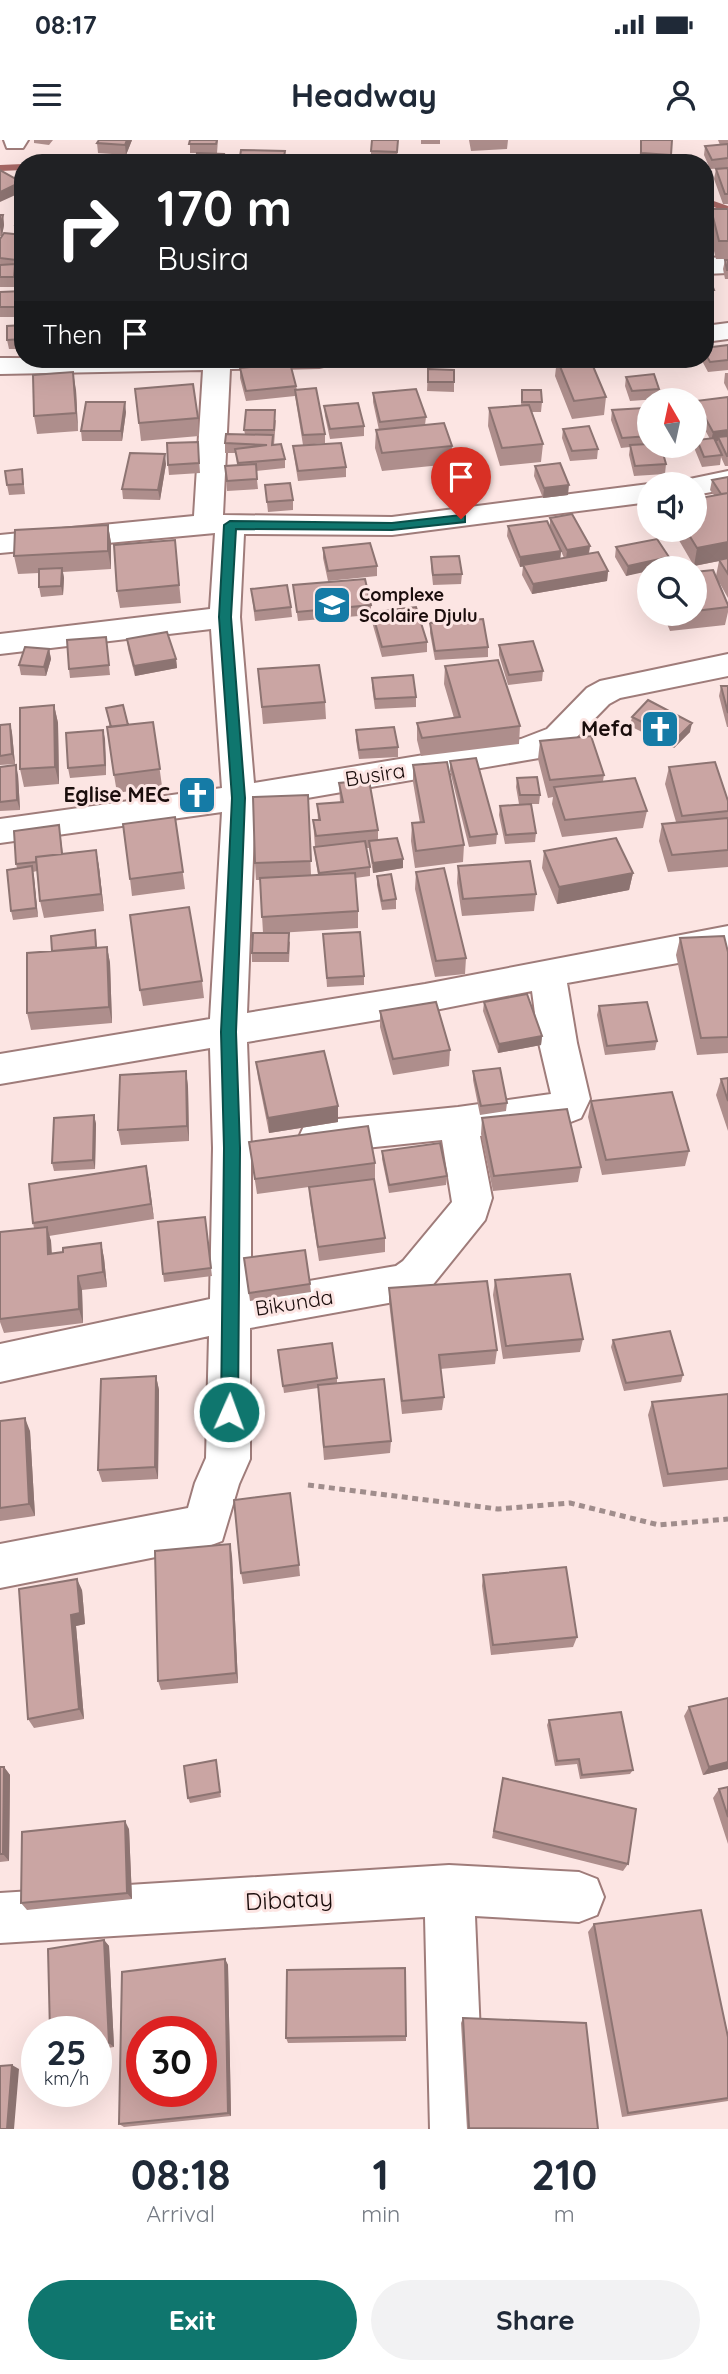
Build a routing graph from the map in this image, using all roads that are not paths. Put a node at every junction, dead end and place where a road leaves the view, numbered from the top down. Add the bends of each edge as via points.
1 (217, 368) edge
2 (728, 480) edge
3 (707, 484) edge
4 (637, 495) edge
5 (219, 524) junction
6 (0, 544) edge
7 (225, 617) junction
8 (0, 644) edge
9 (728, 665) edge
10 (239, 798) junction
11 (0, 831) edge
12 (728, 940) edge
13 (548, 975) junction
14 (228, 1032) junction
15 (0, 1069) edge
16 (458, 1123) junction
17 (232, 1148) junction
18 (231, 1313) junction
19 (0, 1363) edge
20 (0, 1566) edge
21 (449, 1890) junction
22 (579, 1897) dead end
23 (0, 1918) edge
24 (457, 2129) edge

1 - 5 street
2 - 3 street
4 - 5 street via 392,526
5 - 6 street
5 - 7 street
7 - 8 street
7 - 10 street
9 - 10 street, Busira via 611,689 598,696 558,737 527,750
10 - 11 street, Busira
10 - 14 street
12 - 13 street
13 - 14 street
13 - 16 street via 571,1099 568,1107
14 - 15 street
14 - 17 street
16 - 17 street
16 - 18 street, Bikunda via 471,1208 417,1274 389,1286
17 - 18 street
18 - 19 street, Bikunda
18 - 20 street via 228,1459 206,1526
21 - 22 street, Dibatay
21 - 23 street, Dibatay
21 - 24 street

